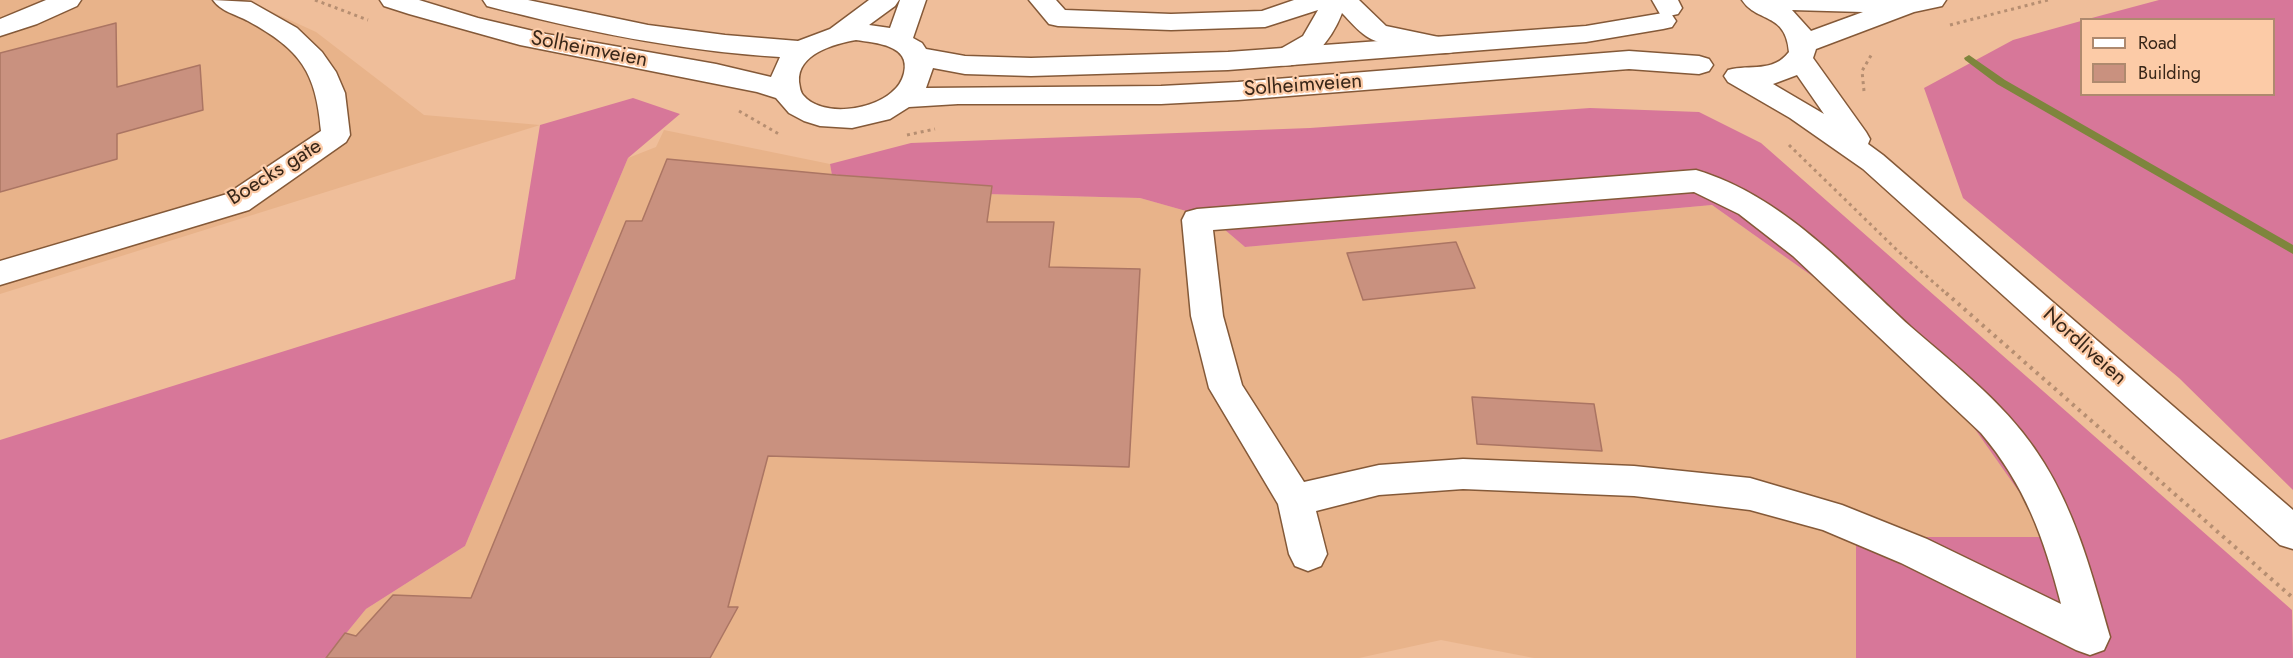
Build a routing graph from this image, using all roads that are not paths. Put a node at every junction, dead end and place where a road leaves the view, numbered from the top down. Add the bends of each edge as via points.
1 (68, 0) edge
2 (226, 0) edge
3 (393, 0) edge
4 (496, 0) edge
5 (886, 0) edge
6 (913, 0) edge
7 (1042, 0) edge
8 (1320, 0) edge
9 (1335, 0) edge
10 (1344, 0) edge
11 (1755, 0) edge
12 (1762, 0) edge
13 (1920, 2) edge
14 (1669, 7) edge
15 (0, 28) edge
16 (840, 34) junction
17 (1443, 46) junction
18 (908, 47) junction
19 (803, 50) junction
20 (1801, 51) junction
21 (1285, 58) junction
22 (1699, 65) junction
23 (1738, 76) junction
24 (786, 91) junction
25 (905, 98) junction
26 (1873, 162) junction
27 (0, 273) edge
28 (1295, 500) junction
29 (2293, 533) edge
30 (1308, 554) dead end

1 - 15 main road
2 - 27 main road, Boecks gate via 254,12 290,36 318,62 330,90 336,135 238,202
3 - 24 main road, Solheimveien via 546,42 733,76
4 - 19 main road, Solheimveien via 672,38
5 - 16 main road
6 - 18 main road
7 - 8 main road via 1058,18 1171,22 1265,19
9 - 21 main road via 1322,32 1307,48
10 - 17 main road via 1377,32
11 - 20 main road, Nordliveien via 1793,24 1800,34
12 - 13 main road via 1827,4
13 - 20 main road
14 - 17 main road, Solheimveien via 1586,34
14 - 22 main road via 1664,30 1672,44
16 - 18 main road via 872,32
16 - 19 main road
17 - 21 main road, Solheimveien
18 - 21 main road, Solheimveien via 965,65 1031,67
18 - 25 main road via 921,66 915,88
19 - 24 main road via 787,70
20 - 23 main road via 1793,66 1776,74
20 - 26 main road, Nordliveien
22 - 23 main road
22 - 25 main road, Solheimveien via 1629,60 1238,91
23 - 26 main road, Nordliveien via 1800,111
24 - 25 main road via 801,109 845,119 879,113
26 - 29 main road, Nordliveien
28 - 28 main road via 1226,388 1207,315 1197,220 1696,181 1743,202 1792,239 1993,422 2020,455 2041,492 2062,543 2090,637 1914,550 1829,516 1750,494 1634,481 1463,474 1379,480
28 - 30 main road

